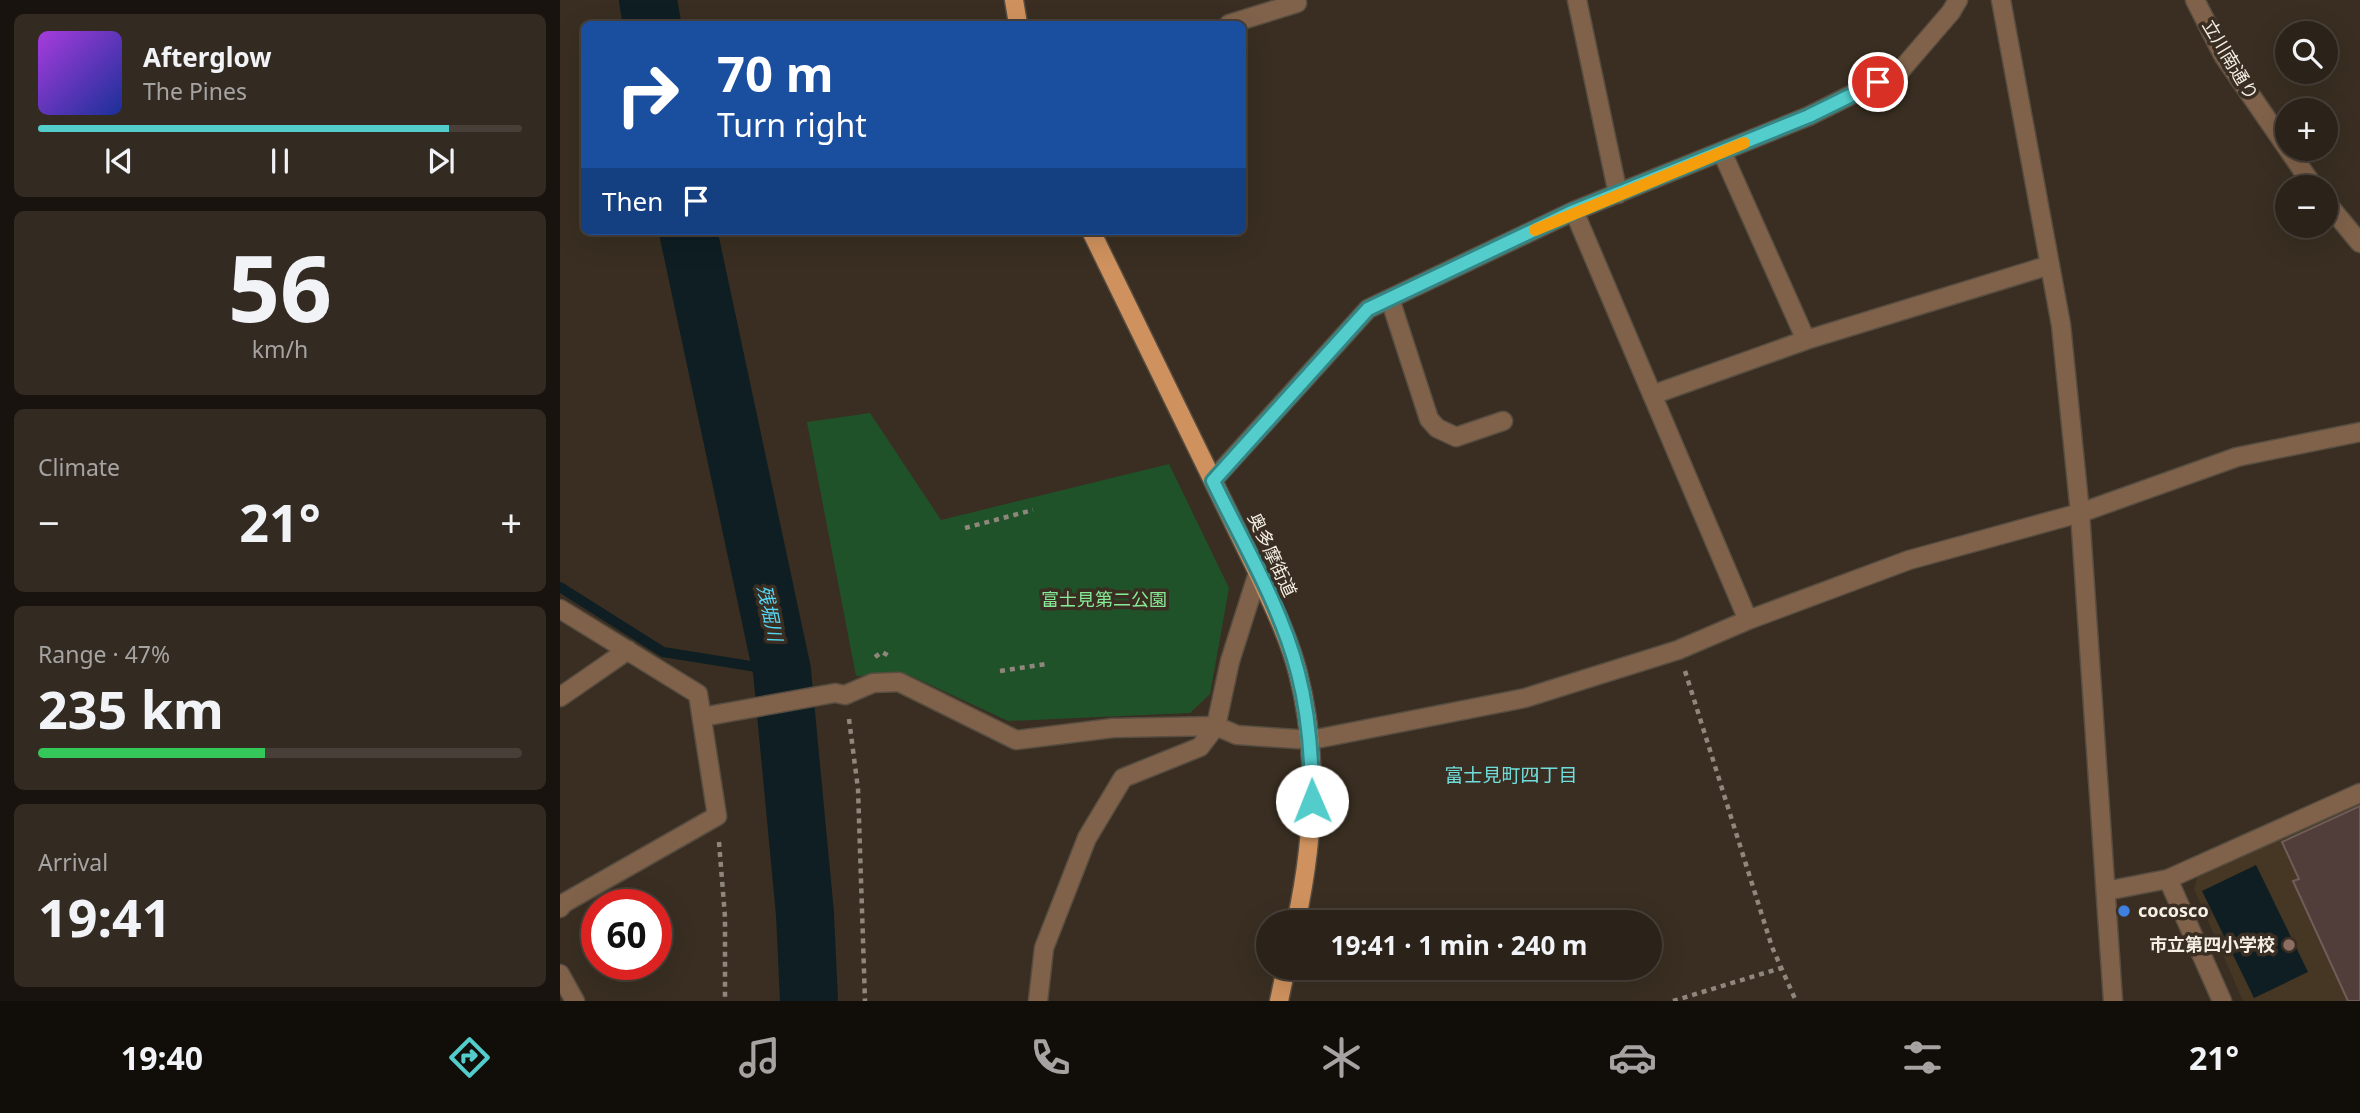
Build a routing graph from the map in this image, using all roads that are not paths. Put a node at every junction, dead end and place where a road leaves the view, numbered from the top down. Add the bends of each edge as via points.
1 (1014, 0) edge
2 (1296, 0) edge
3 (1577, 0) edge
4 (1958, 0) edge
5 (2001, 0) edge
6 (2195, 0) edge
7 (1018, 21) edge
8 (1239, 21) edge
9 (1722, 152) junction
10 (2306, 175) edge
11 (1618, 194) junction
12 (1574, 211) junction
13 (2338, 212) edge
14 (2353, 225) edge
15 (1093, 235) edge
16 (2360, 243) edge
17 (2050, 265) junction
18 (1390, 299) junction
19 (1806, 340) junction
20 (1652, 395) junction
21 (1503, 421) dead end
22 (2360, 432) edge
23 (1213, 481) junction
24 (2080, 513) junction
25 (1258, 573) junction
26 (560, 609) edge
27 (1748, 620) junction
28 (628, 650) junction
29 (560, 696) edge
30 (702, 717) junction
31 (1216, 726) junction
32 (1311, 740) junction
33 (2360, 793) edge
34 (2168, 880) junction
35 (2106, 891) junction
36 (560, 908) edge
37 (1298, 910) edge
38 (560, 974) edge
39 (1283, 980) edge
40 (575, 1001) edge
41 (1038, 1001) edge
42 (1279, 1001) edge
43 (2113, 1001) edge
44 (2222, 1001) edge

1 - 7 main road
2 - 8 street
3 - 11 street
4 - 9 street via 1901,70 1809,116
5 - 17 street
6 - 10 street, 立川南通り via 2223,55
9 - 11 street
9 - 19 street
11 - 12 street
12 - 18 street
12 - 20 street
13 - 14 street
14 - 16 street
15 - 23 main road, 奥多摩街道
17 - 19 street
17 - 24 street via 2061,325
18 - 21 street via 1429,419 1437,428 1456,437
18 - 23 street via 1368,309
19 - 20 street
20 - 27 street
22 - 24 street via 2237,457
23 - 25 main road, 奥多摩街道
24 - 27 street via 1909,560
24 - 35 street
25 - 31 street via 1230,661
25 - 32 main road, 奥多摩街道 via 1298,673
26 - 28 street
27 - 32 street via 1678,650 1525,698
28 - 29 street
28 - 30 street via 698,694
30 - 31 street via 840,694 873,683 900,682 1016,740 1113,729
30 - 36 street via 717,816
31 - 32 street via 1237,735
31 - 41 street via 1200,747 1123,778 1087,838 1044,948
32 - 37 main road, 奥多摩街道 via 1312,820
33 - 34 street
34 - 35 street
34 - 44 street
35 - 43 street
38 - 40 street
39 - 42 main road

